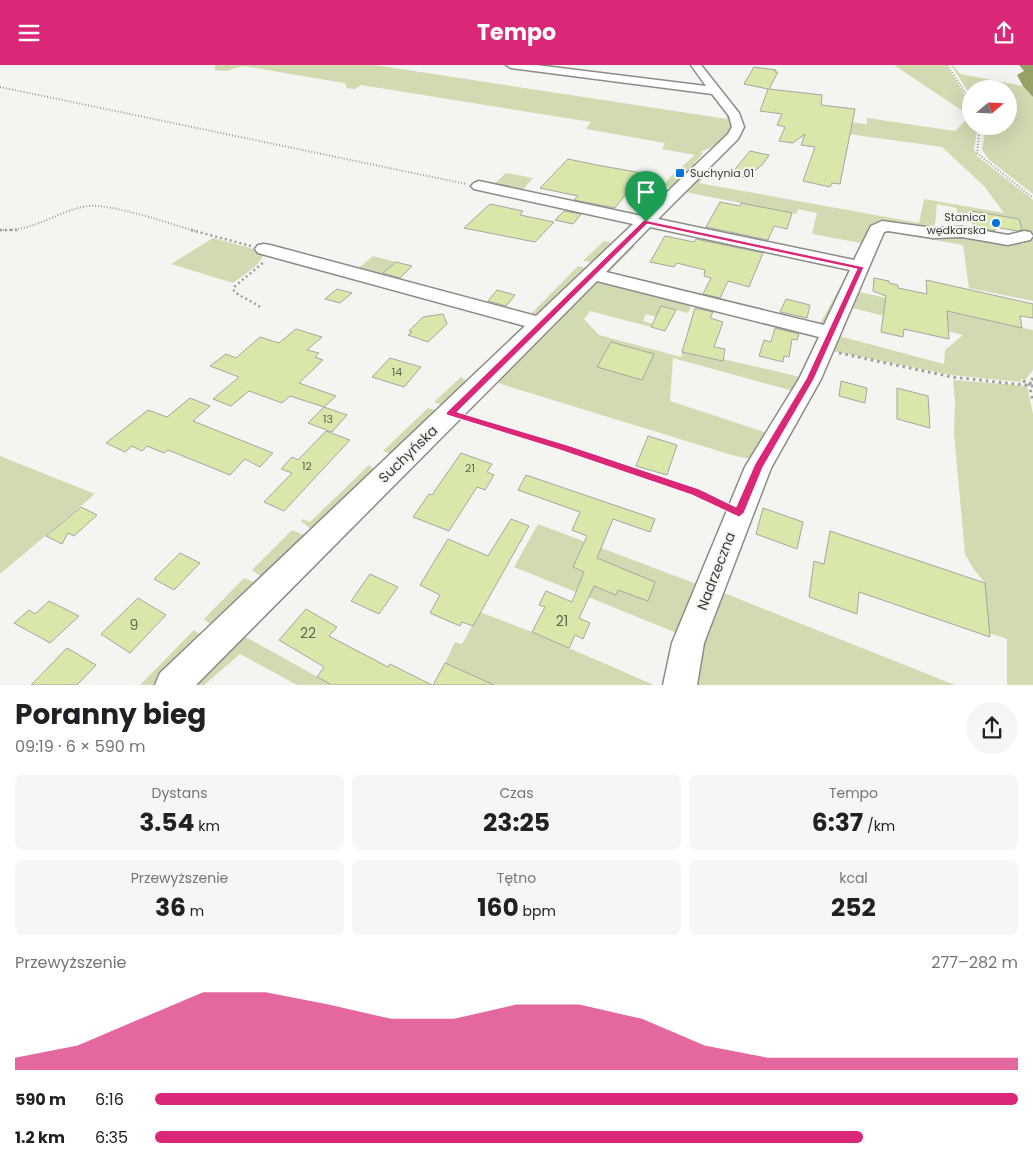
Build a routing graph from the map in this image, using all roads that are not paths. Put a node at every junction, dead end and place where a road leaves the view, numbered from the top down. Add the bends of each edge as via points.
1 (511, 65) edge
2 (696, 65) edge
3 (717, 91) junction
4 (479, 186) road end
5 (646, 222) junction
6 (1024, 236) dead end
7 (266, 250) road end
8 (861, 267) junction
9 (594, 274) junction
10 (542, 324) junction
11 (826, 341) junction
12 (172, 685) edge
13 (680, 685) edge

1 - 3 street
2 - 3 street
3 - 5 street, Suchyńska via 732,111 738,127 733,136
4 - 5 street
5 - 8 street
5 - 9 street, Suchyńska
6 - 8 street, Nadrzeczna via 1008,240 962,231 933,233 882,226
7 - 10 street
8 - 11 street, Nadrzeczna
9 - 10 street, Suchyńska
9 - 11 street
10 - 12 street, Suchyńska
11 - 13 street, Nadrzeczna via 810,379 758,467 688,643

